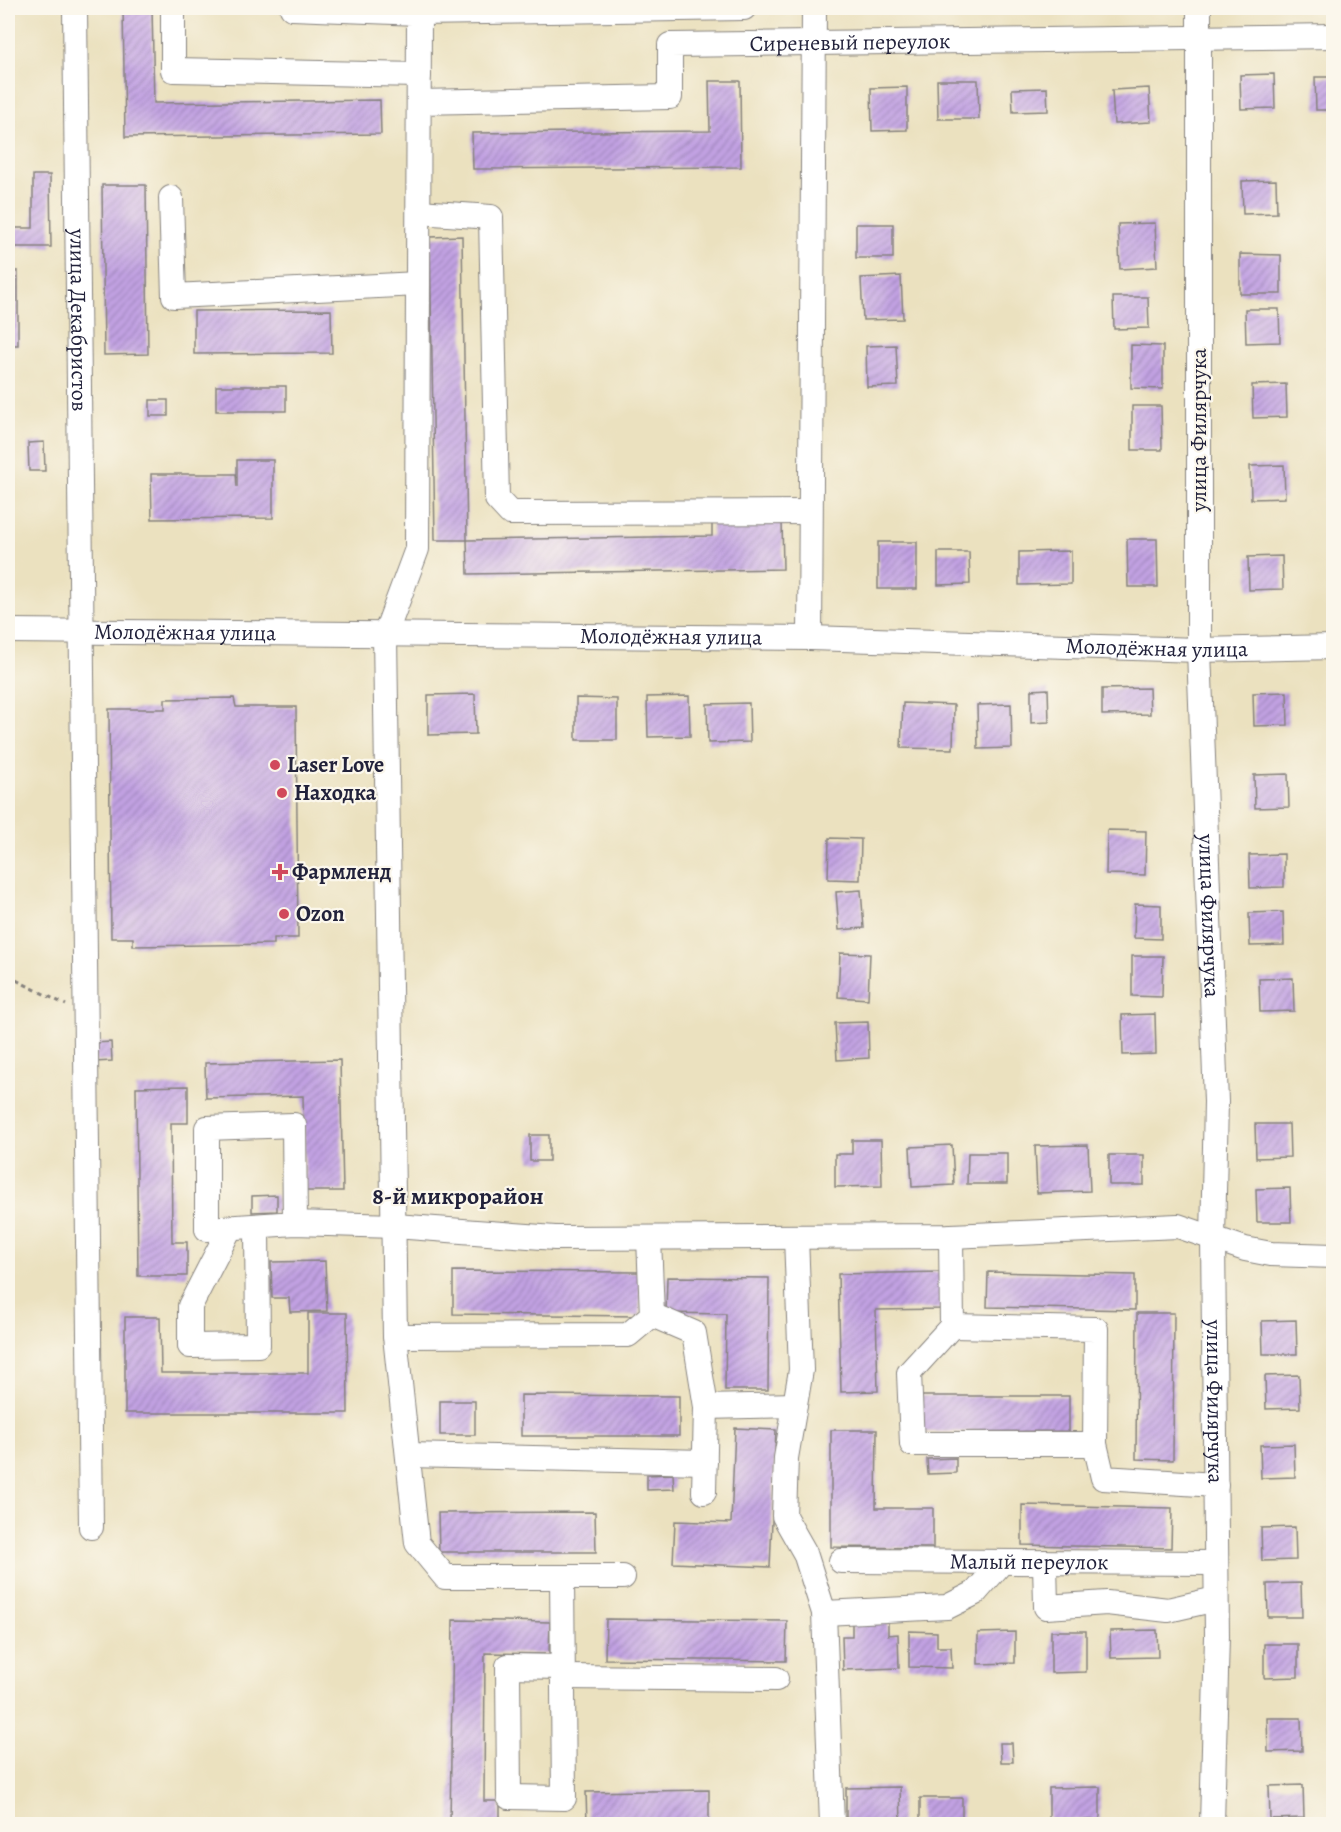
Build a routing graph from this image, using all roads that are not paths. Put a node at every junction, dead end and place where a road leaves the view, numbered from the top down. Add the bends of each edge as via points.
1 (75, 8) edge
2 (173, 8) edge
3 (292, 8) edge
4 (744, 8) edge
5 (814, 8) edge
6 (1199, 8) edge
7 (419, 13) junction
8 (1334, 36) edge
9 (1200, 38) junction
10 (813, 43) junction
11 (419, 75) junction
12 (419, 102) junction
13 (171, 198) dead end
14 (419, 212) junction
15 (418, 284) junction
16 (810, 512) junction
17 (8, 631) edge
18 (83, 631) junction
19 (385, 635) junction
20 (810, 638) junction
21 (1334, 647) edge
22 (1199, 650) junction
23 (295, 1223) junction
24 (257, 1226) junction
25 (395, 1226) junction
26 (230, 1228) junction
27 (951, 1236) junction
28 (796, 1237) junction
29 (649, 1238) junction
30 (1213, 1238) junction
31 (1334, 1256) edge
32 (652, 1315) junction
33 (952, 1326) junction
34 (395, 1336) junction
35 (795, 1406) junction
36 (706, 1407) junction
37 (1095, 1444) junction
38 (408, 1455) junction
39 (705, 1462) junction
40 (1216, 1485) junction
41 (704, 1492) dead end
42 (92, 1527) dead end
43 (841, 1561) dead end
44 (1002, 1562) junction
45 (1045, 1562) junction
46 (1216, 1563) junction
47 (562, 1577) junction
48 (623, 1577) dead end
49 (1216, 1599) junction
50 (824, 1614) junction
51 (563, 1672) junction
52 (776, 1679) dead end
53 (832, 1824) edge
54 (1212, 1824) edge

1 - 18 street, улица Декабристов
2 - 11 street via 173,70
3 - 7 street
4 - 7 street
5 - 10 street
6 - 9 street, улица Филярчука
7 - 11 street
8 - 9 street, Сиреневый переулок
9 - 10 street, Сиреневый переулок
9 - 22 street, улица Филярчука
10 - 12 street, Сиреневый переулок via 670,45 670,97
10 - 16 street
11 - 12 street
12 - 14 street
13 - 15 street via 174,296
14 - 15 street
14 - 16 street via 491,217 497,499 510,513
15 - 19 street via 417,549
16 - 20 street
17 - 18 street, Молодёжная улица
18 - 19 street, Молодёжная улица
18 - 42 street, улица Декабристов
19 - 20 street, Молодёжная улица
19 - 25 street
20 - 22 street, Молодёжная улица
21 - 22 street, Молодёжная улица
22 - 30 street, улица Филярчука via 1216,1102
23 - 24 street
23 - 25 street
23 - 26 street via 294,1125 207,1128 207,1229
24 - 26 street
24 - 26 street via 258,1345 190,1346 190,1306
25 - 29 street via 555,1238
25 - 34 street
27 - 28 street
27 - 30 street via 1178,1226
27 - 33 street
28 - 29 street
28 - 35 street via 801,1370
29 - 32 street
30 - 31 street via 1271,1254
30 - 40 street, улица Филярчука
32 - 34 street via 628,1335
32 - 36 street via 694,1333
33 - 37 street via 1096,1329
33 - 37 street via 909,1373 912,1444
34 - 38 street
35 - 36 street
35 - 50 street via 786,1458 784,1516 805,1553
36 - 39 street
37 - 40 street via 1103,1478
38 - 39 street
38 - 47 street via 417,1543 445,1577
39 - 41 street
40 - 46 street, улица Филярчука
43 - 44 street, Малый переулок
44 - 45 street, Малый переулок
44 - 50 street via 975,1593 947,1607
45 - 46 street, Малый переулок
45 - 49 street via 1046,1606 1107,1603 1168,1610
46 - 49 street, улица Филярчука
47 - 48 street
47 - 51 street
49 - 54 street, улица Филярчука
50 - 53 street
51 - 51 street via 508,1666 510,1797 564,1798
51 - 52 street

